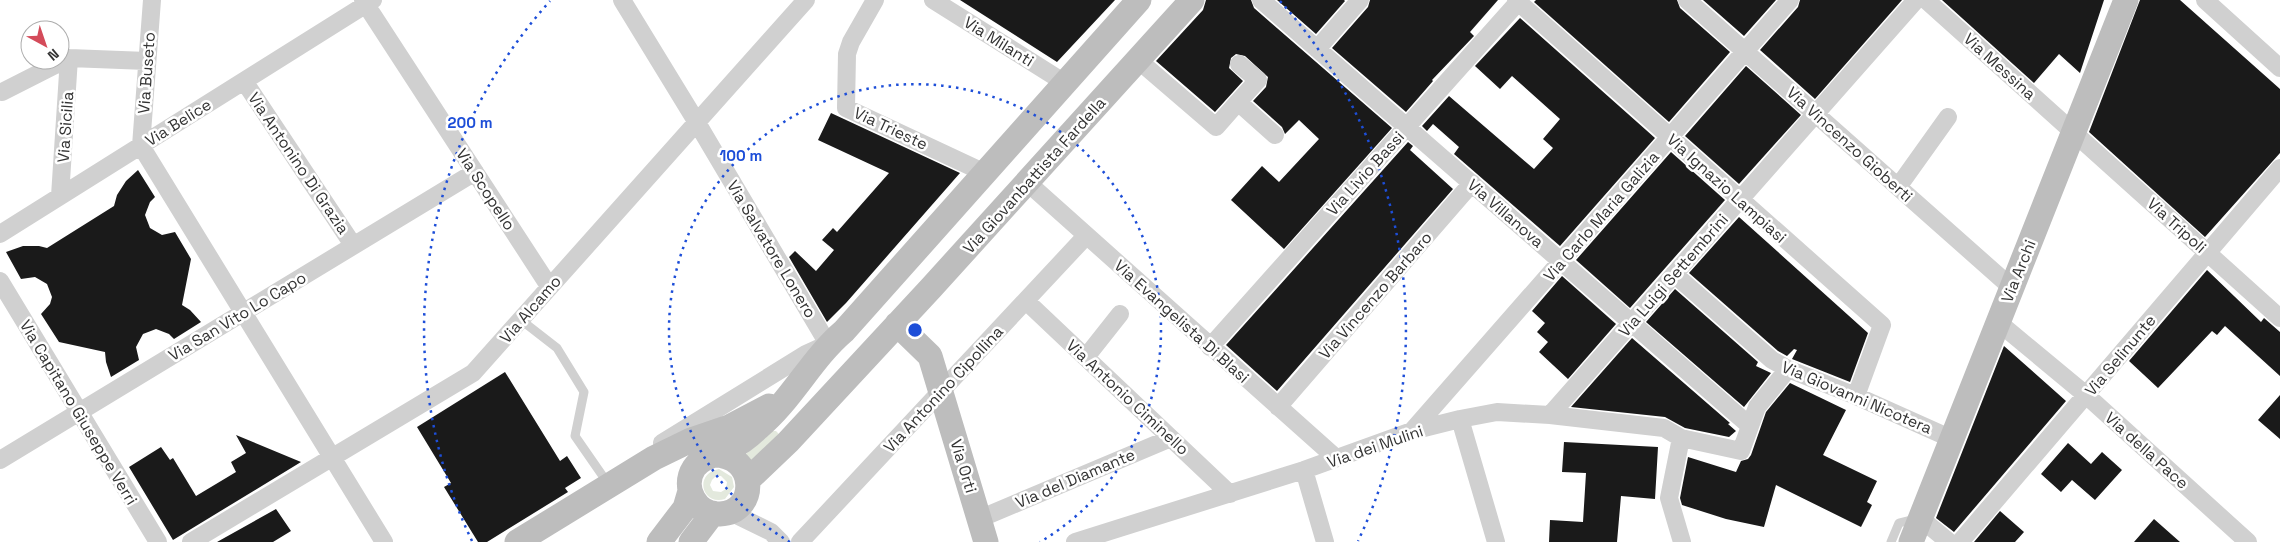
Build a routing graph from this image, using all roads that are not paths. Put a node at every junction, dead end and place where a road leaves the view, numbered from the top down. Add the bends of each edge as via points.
1 (152, 0) edge
2 (622, 0) edge
3 (806, 0) edge
4 (876, 0) edge
5 (933, 0) edge
6 (1140, 0) edge
7 (1192, 0) edge
8 (1261, 0) edge
9 (1360, 0) edge
10 (1688, 0) edge
11 (1790, 0) edge
12 (1916, 0) edge
13 (1926, 0) edge
14 (2126, 0) edge
15 (2205, 0) edge
16 (1518, 1) edge
17 (366, 6) edge
18 (1317, 49) junction
19 (1745, 51) junction
20 (70, 58) edge
21 (1138, 60) junction
22 (147, 61) junction
23 (1239, 64) dead end
24 (2280, 68) edge
25 (45, 70) edge
26 (68, 70) edge
27 (244, 81) junction
28 (1065, 83) junction
29 (2, 92) dead end
30 (1238, 102) junction
31 (1816, 114) junction
32 (1948, 117) dead end
33 (696, 121) junction
34 (1407, 127) junction
35 (2074, 132) junction
36 (1275, 135) dead end
37 (1670, 137) junction
38 (141, 146) junction
39 (2280, 168) edge
40 (475, 172) junction
41 (985, 173) junction
42 (1028, 183) junction
43 (1472, 183) junction
44 (1898, 187) junction
45 (60, 196) junction
46 (1740, 199) junction
47 (0, 234) edge
48 (1086, 236) junction
49 (353, 245) junction
50 (2207, 252) junction
51 (1561, 262) junction
52 (1674, 274) junction
53 (0, 281) edge
54 (549, 286) junction
55 (2012, 288) junction
56 (1026, 301) junction
57 (243, 312) junction
58 (1120, 314) dead end
59 (2280, 318) edge
60 (521, 320) junction
61 (1631, 322) junction
62 (1998, 322) junction
63 (898, 324) junction
64 (836, 338) junction
65 (1210, 346) junction
66 (1086, 357) junction
67 (1788, 369) junction
68 (793, 391) junction
69 (942, 391) junction
70 (2086, 395) junction
71 (1856, 396) junction
72 (1441, 398) junction
73 (1278, 407) junction
74 (79, 412) junction
75 (1550, 415) junction
76 (1454, 420) junction
77 (1750, 426) junction
78 (1412, 431) junction
79 (1171, 438) junction
80 (1681, 438) junction
81 (1952, 438) junction
82 (333, 457) junction
83 (710, 457) junction
84 (1336, 458) junction
85 (0, 460) edge
86 (650, 461) junction
87 (1304, 470) junction
88 (748, 480) junction
89 (610, 485) junction
90 (690, 488) junction
91 (1230, 494) junction
92 (731, 515) junction
93 (1920, 518) junction
94 (983, 530) edge
95 (158, 542) edge
96 (191, 542) edge
97 (384, 542) edge
98 (517, 542) edge
99 (659, 542) edge
100 (691, 542) edge
101 (781, 542) edge
102 (800, 542) edge
103 (1075, 542) edge
104 (1325, 542) edge
105 (1496, 542) edge
106 (1682, 542) edge
107 (1892, 542) edge
108 (1911, 542) edge
109 (1949, 542) edge
110 (1960, 542) edge
111 (2248, 542) edge

1 - 22 street, Via Buseto
2 - 33 street, Via Salvatore Lonero
3 - 33 street, Via Alcamo
4 - 41 street, Via Trieste via 847,54 846,108
5 - 28 street, Via Milanti
6 - 28 main road
7 - 21 main road, Via Giovanbattista Fardella
8 - 18 street, Via Villanova
9 - 18 street
10 - 19 street, Via Vincenzo Gioberti
11 - 19 street, Via Carlo Maria Galizia
12 - 31 street, Via Luigi Settembrini
13 - 35 street, Via Messina
14 - 35 main road, Via Archi
15 - 24 street
16 - 34 street, Via Livio Bassi
16 - 37 street, Via Ignazio Lampiasi
17 - 27 street, Via Belice
17 - 40 street, Via Scopello
18 - 34 street, Via Villanova
19 - 31 street, Via Vincenzo Gioberti
19 - 37 street, Via Carlo Maria Galizia
20 - 22 street
21 - 30 street via 1216,127
21 - 42 main road, Via Giovanbattista Fardella
22 - 38 street, Via Buseto
23 - 30 street via 1258,80
25 - 29 street
26 - 45 street, Via Sicilia
27 - 38 street, Via Belice
27 - 49 street, Via Antonino Di Grazia
28 - 41 main road
30 - 36 street
31 - 44 street, Via Vincenzo Gioberti
31 - 46 street, Via Luigi Settembrini
32 - 44 street
33 - 54 street, Via Alcamo
33 - 64 street, Via Salvatore Lonero
34 - 43 street, Via Villanova
34 - 65 street, Via Livio Bassi
35 - 50 street, Via Tripoli
35 - 55 main road, Via Archi
37 - 46 street, Via Ignazio Lampiasi
37 - 51 street, Via Carlo Maria Galizia
38 - 45 street, Via Belice
38 - 57 street
39 - 50 street, Via Selinunte
40 - 49 street, Via San Vito Lo Capo
40 - 54 street, Via Scopello
41 - 64 main road
42 - 48 street, Via Evangelista Di Blasi
42 - 63 main road, Via Giovanbattista Fardella
43 - 51 street, Via Villanova
43 - 73 street, Via Vincenzo Barbaro
44 - 55 street, Via Vincenzo Gioberti
45 - 47 street, Via Belice
46 - 52 street, Via Luigi Settembrini
46 - 71 street, Via Ignazio Lampiasi via 1882,325
48 - 56 street, Via Antonino Cipollina
48 - 65 street, Via Evangelista Di Blasi
49 - 57 street, Via San Vito Lo Capo
50 - 59 street, Via Tripoli
50 - 70 street, Via Selinunte
51 - 61 street, Via Villanova
51 - 72 street, Via Carlo Maria Galizia
52 - 61 street, Via Luigi Settembrini
52 - 67 street, Via Giovanni Nicotera via 1772,360
53 - 74 street, Via Capitano Giuseppe Verri
54 - 60 street, Via Alcamo
55 - 62 main road, Via Archi
56 - 66 street, Via Antonio Ciminello
56 - 69 street, Via Antonino Cipollina
57 - 74 street, Via San Vito Lo Capo
57 - 82 street
58 - 66 street
60 - 82 street, Via Alcamo via 472,373
60 - 89 lane via 557,348 584,392 575,436
61 - 75 street, Via Luigi Settembrini
61 - 77 street, Via Villanova
62 - 70 street, Via della Pace
62 - 81 main road, Via Archi
63 - 69 main road, Via Orti via 930,356
63 - 88 main road, Via Giovanbattista Fardella
64 - 68 main road
64 - 86 street via 655,447
65 - 73 street, Via Evangelista Di Blasi
66 - 79 street, Via Antonio Ciminello
67 - 71 street, Via Giovanni Nicotera
67 - 77 street via 1757,407
68 - 83 main road via 748,437
68 - 86 main road via 764,410
69 - 94 main road, Via Orti
69 - 102 street, Via Antonino Cipollina
70 - 110 street, Via Selinunte
70 - 111 street, Via della Pace
71 - 81 street, Via Giovanni Nicotera
72 - 76 street
72 - 78 street, Via Carlo Maria Galizia
73 - 84 street, Via Evangelista Di Blasi
74 - 85 street, Via San Vito Lo Capo
74 - 95 street, Via Capitano Giuseppe Verri
75 - 76 street, Via dei Mulini via 1497,412
75 - 80 street, Via dei Mulini via 1664,428
76 - 78 street, Via dei Mulini
76 - 105 street
77 - 80 street, Via dei Mulini via 1741,451
78 - 84 street, Via dei Mulini
79 - 91 street, Via Antonio Ciminello
79 - 94 street, Via del Diamante
80 - 106 street via 1669,498
81 - 93 main road, Via Archi
82 - 96 street, Via Alcamo
82 - 97 street
83 - 86 main road
83 - 88 main road via 722,455 736,461
83 - 90 main road via 694,469
84 - 87 street, Via dei Mulini
86 - 89 main road
86 - 90 main road via 673,463
87 - 91 street, Via dei Mulini
87 - 104 street
88 - 92 main road via 746,496
89 - 98 main road
90 - 92 main road via 698,505
90 - 99 main road via 685,508
91 - 103 street, Via dei Mulini
92 - 100 main road
92 - 101 street via 771,532
93 - 107 lane via 1899,523
93 - 108 main road, Via Archi
93 - 109 street

